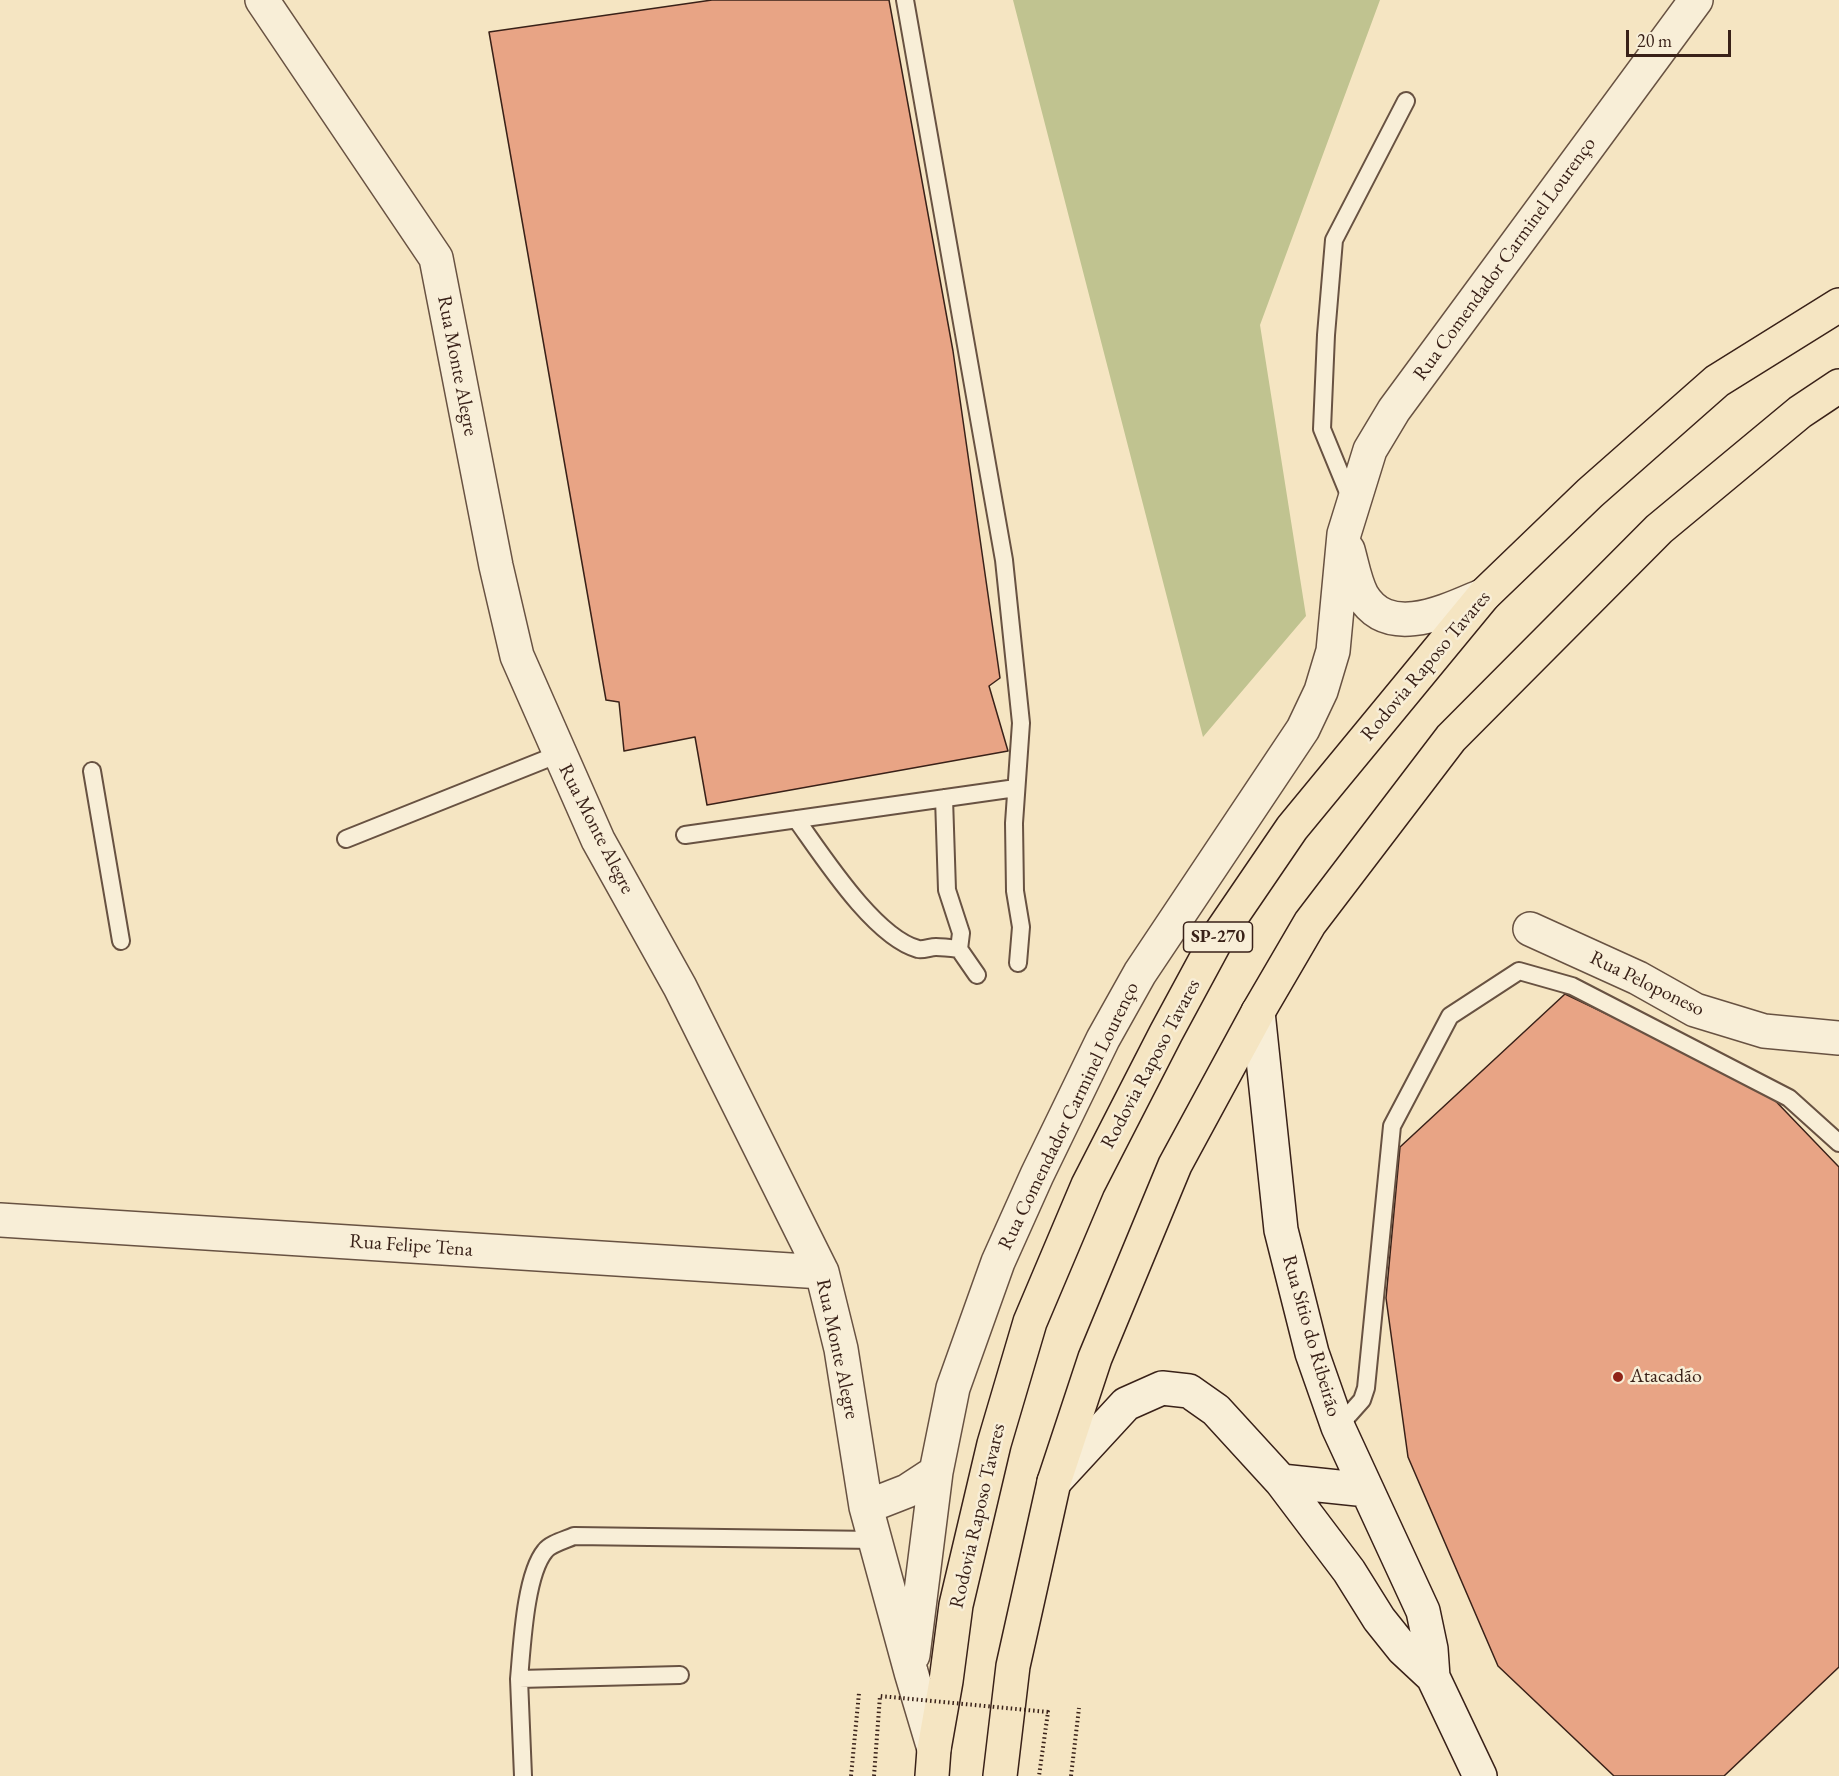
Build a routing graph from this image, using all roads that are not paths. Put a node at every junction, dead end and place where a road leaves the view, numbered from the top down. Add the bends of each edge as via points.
1 (262, 0) edge
2 (905, 0) edge
3 (1696, 0) edge
4 (1406, 100) dead end
5 (1839, 304) edge
6 (1839, 386) edge
7 (1348, 519) junction
8 (1484, 595) junction
9 (559, 754) junction
10 (92, 771) dead end
11 (1016, 788) junction
12 (944, 798) junction
13 (796, 819) junction
14 (685, 835) dead end
15 (346, 838) dead end
16 (1530, 929) dead end
17 (121, 941) dead end
18 (959, 949) junction
19 (1018, 963) dead end
20 (977, 975) dead end
21 (1258, 1012) junction
22 (1839, 1038) edge
23 (1839, 1143) edge
24 (0, 1220) edge
25 (822, 1272) junction
26 (1338, 1427) junction
27 (936, 1472) junction
28 (1281, 1481) junction
29 (1054, 1482) junction
30 (1367, 1490) junction
31 (866, 1507) junction
32 (875, 1540) junction
33 (911, 1672) junction
34 (680, 1676) dead end
35 (1433, 1677) junction
36 (519, 1679) junction
37 (933, 1762) edge
38 (523, 1776) edge
39 (1000, 1776) edge
40 (1480, 1776) edge

1 - 9 street, Rua Monte Alegre via 436,258 517,656
2 - 11 lane via 1004,560 1021,723
3 - 7 street, Rua Comendador Carminel Lourenço via 1394,410 1370,450
4 - 7 lane via 1334,240 1322,429
5 - 8 highway, Rodovia Raposo Tavares / SP-270 via 1717,381 1590,493
6 - 21 highway via 1800,412 1659,529 1451,738 1310,923
7 - 8 street via 1362,594 1378,613 1404,620 1435,616
7 - 27 street, Rua Comendador Carminel Lourenço via 1334,651 1322,691 1303,729 1140,974 1103,1039 998,1262 953,1388
8 - 37 highway, Rodovia Raposo Tavares / SP-270 via 1292,828 1219,935 1088,1185 1030,1322 994,1444 956,1605
9 - 15 lane
9 - 25 street, Rua Monte Alegre via 598,840 680,987
10 - 17 lane
11 - 12 lane
11 - 19 lane via 1015,891 1021,927
12 - 13 lane
12 - 18 lane via 947,890 961,933
13 - 14 lane
13 - 18 lane via 851,895 904,944 921,950
16 - 22 street, Rua Peloponeso via 1638,978 1695,1011 1764,1031
18 - 20 lane
21 - 26 street, Rua Sítio do Ribeirão via 1281,1230 1312,1353
21 - 29 highway via 1175,1165 1095,1358
23 - 26 lane via 1789,1098 1572,986 1519,971 1450,1016 1392,1126 1366,1388 1362,1400
24 - 25 street, Rua Felipe Tena
25 - 31 street, Rua Monte Alegre via 841,1349
26 - 30 street, Rua Sítio do Ribeirão
27 - 31 street via 907,1491
27 - 33 street, Rua Comendador Carminel Lourenço
28 - 29 street, Rua Sítio do Ribeirão via 1216,1410 1189,1391 1162,1388 1126,1404
28 - 30 street
28 - 35 street, Rua Sítio do Ribeirão via 1349,1571 1379,1619
29 - 39 highway via 1013,1666
30 - 35 street, Rua Sítio do Ribeirão via 1423,1611
31 - 32 street, Rua Monte Alegre
32 - 33 street, Rua Monte Alegre
32 - 36 lane via 574,1536 545,1549 534,1571
33 - 37 street, Rua Monte Alegre
34 - 36 lane
35 - 40 street, Rua Sítio do Ribeirão
36 - 38 lane

